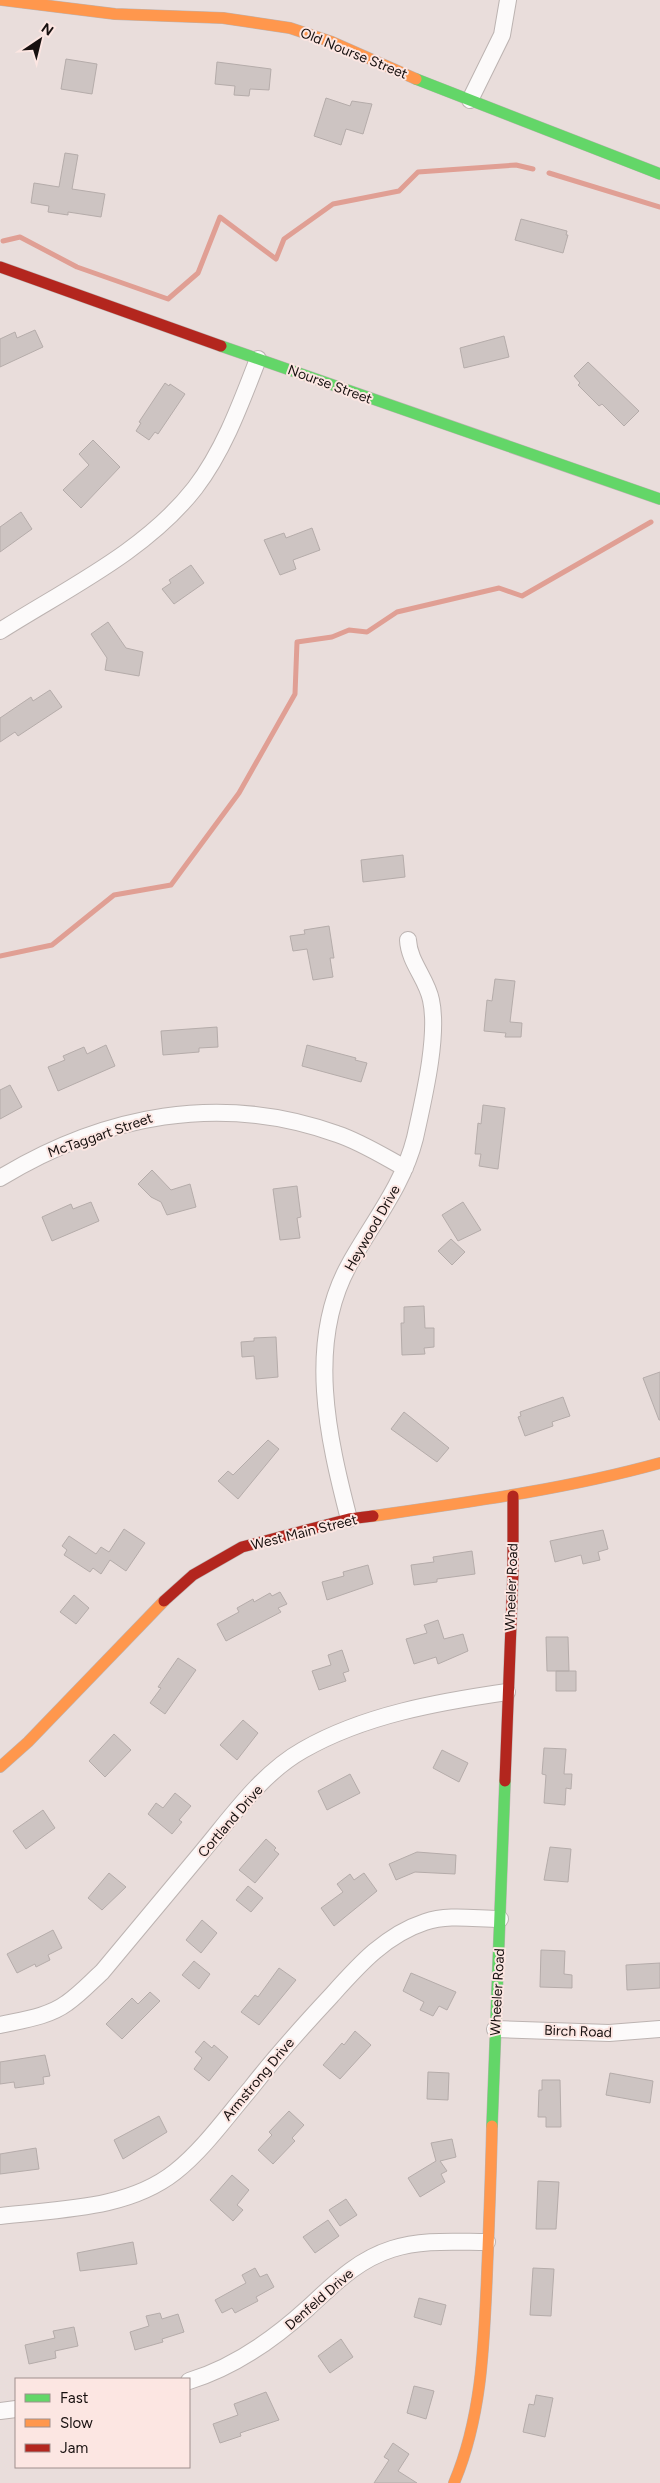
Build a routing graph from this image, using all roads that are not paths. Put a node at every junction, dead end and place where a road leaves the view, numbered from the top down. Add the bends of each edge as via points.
1 (2, 0) edge
2 (508, 0) edge
3 (470, 100) junction
4 (660, 174) edge
5 (0, 267) edge
6 (258, 358) junction
7 (660, 499) edge
8 (0, 631) edge
9 (408, 940) dead end
10 (405, 1168) junction
11 (0, 1178) edge
12 (660, 1463) edge
13 (513, 1496) junction
14 (349, 1519) junction
15 (507, 1692) junction
16 (0, 1768) edge
17 (500, 1919) junction
18 (0, 2025) edge
19 (495, 2029) junction
20 (660, 2029) edge
21 (0, 2216) edge
22 (487, 2242) junction
23 (190, 2381) edge
24 (15, 2409) edge
25 (0, 2411) edge
26 (454, 2483) edge

1 - 3 street, Old Nourse Street via 114,14 222,18 290,28 332,42
2 - 3 street via 502,35
3 - 4 street, Old Nourse Street
5 - 6 street, Nourse Street
6 - 7 street, Nourse Street
6 - 8 street via 220,448 195,488 175,510 111,562
9 - 10 street, Heywood Drive via 409,951 431,1000 433,1027 420,1112
10 - 11 street, McTaggart Street via 346,1138 310,1125 250,1114 189,1112 138,1120 92,1136 34,1158
10 - 14 street, Heywood Drive via 347,1268 332,1310 325,1346 324,1396
12 - 13 street, West Main Street via 605,1478
13 - 14 street, West Main Street
13 - 15 street, Wheeler Road
14 - 16 street, West Main Street via 242,1547 193,1575 134,1630
15 - 17 street, Wheeler Road
15 - 18 street, Cortland Drive via 452,1700 395,1714 358,1725 303,1750 277,1768 239,1807 102,1972 80,1992 66,2004 44,2015
17 - 19 street, Wheeler Road
17 - 21 street, Armstrong Drive via 446,1918 425,1922 398,1934 378,1948 293,2037 215,2131 174,2173 147,2189 111,2201
19 - 20 street, Birch Road via 609,2033
19 - 22 street, Wheeler Road
22 - 23 street, Denfeld Drive via 442,2241 393,2248 364,2261 250,2355 227,2368
22 - 26 street, Wheeler Road via 485,2322 477,2404 471,2434
24 - 25 street

